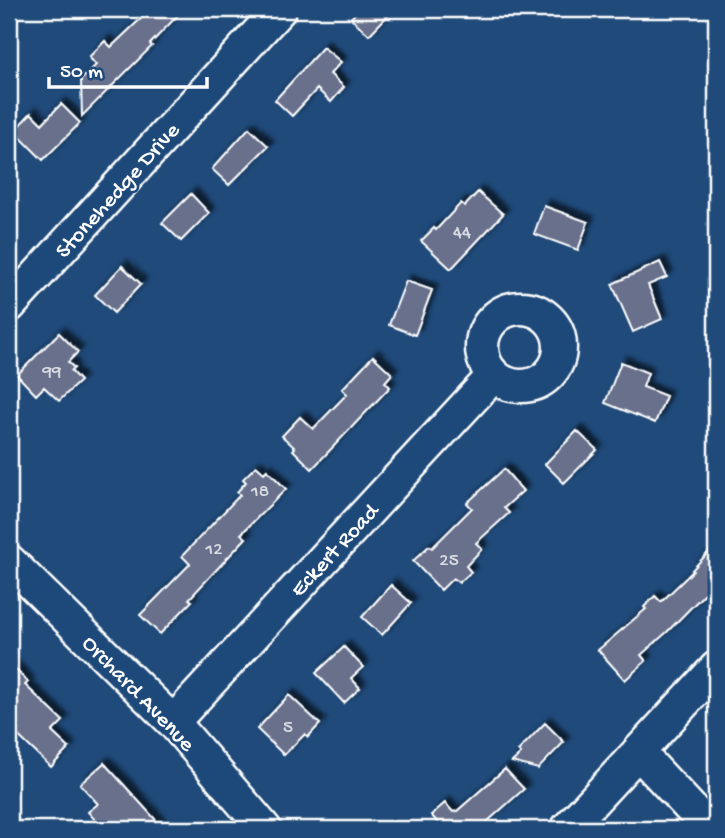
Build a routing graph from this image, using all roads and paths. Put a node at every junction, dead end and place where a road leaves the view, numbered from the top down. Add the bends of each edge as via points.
1 (280, 9) edge
2 (9, 306) edge
3 (494, 375) dead end
4 (9, 561) edge
5 (716, 668) edge
6 (173, 722) junction
7 (638, 752) junction
8 (265, 829) edge
9 (567, 829) edge
10 (710, 829) edge

1 - 2 street, Stonehedge Drive
3 - 6 street, Eckert Road
4 - 6 street, Orchard Avenue
5 - 7 street
6 - 8 street, Orchard Avenue
7 - 9 street
7 - 10 street

